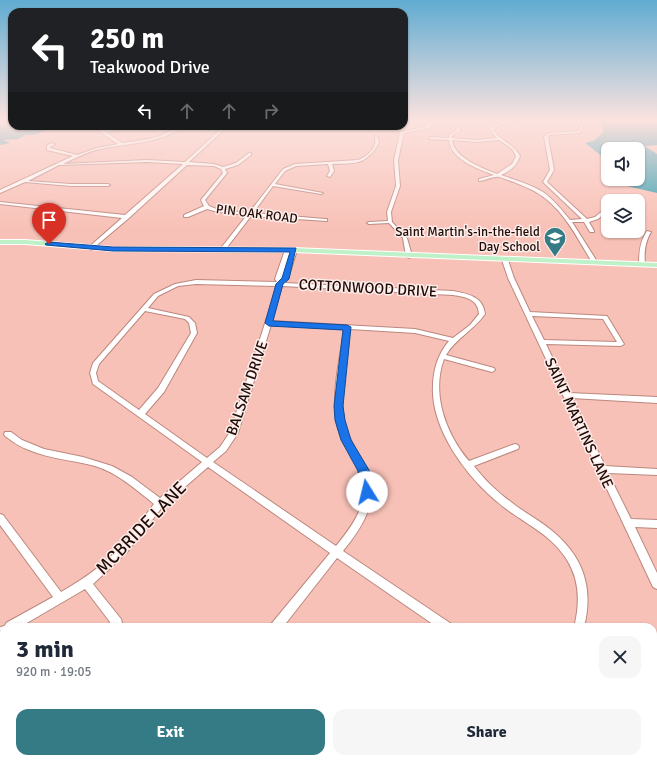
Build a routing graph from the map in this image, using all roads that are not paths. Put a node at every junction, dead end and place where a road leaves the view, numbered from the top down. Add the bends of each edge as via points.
1 (76, 157) edge
2 (193, 157) edge
3 (247, 157) edge
4 (368, 157) edge
5 (397, 157) edge
6 (460, 157) edge
7 (518, 157) edge
8 (550, 157) edge
9 (187, 162) junction
10 (330, 163) junction
11 (61, 165) junction
12 (223, 168) junction
13 (497, 175) junction
14 (329, 176) dead end
15 (480, 180) dead end
16 (26, 182) junction
17 (108, 185) dead end
18 (272, 185) junction
19 (0, 192) edge
20 (321, 193) dead end
21 (0, 203) edge
22 (207, 207) junction
23 (249, 214) junction
24 (601, 215) edge
25 (186, 216) dead end
26 (127, 217) junction
27 (325, 220) dead end
28 (570, 221) junction
29 (586, 221) junction
30 (390, 222) junction
31 (369, 224) dead end
32 (592, 231) dead end
33 (649, 232) dead end
34 (0, 242) edge
35 (91, 248) junction
36 (223, 249) junction
37 (291, 250) junction
38 (409, 256) junction
39 (505, 260) junction
40 (595, 263) junction
41 (642, 264) junction
42 (657, 265) edge
43 (280, 284) junction
44 (143, 310) junction
45 (528, 314) junction
46 (269, 323) junction
47 (347, 327) junction
48 (452, 340) junction
49 (541, 342) junction
50 (443, 356) junction
51 (492, 370) dead end
52 (566, 396) junction
53 (657, 400) edge
54 (140, 414) junction
55 (8, 434) dead end
56 (515, 447) dead end
57 (208, 462) junction
58 (468, 465) junction
59 (601, 469) junction
60 (657, 472) edge
61 (160, 503) junction
62 (0, 518) edge
63 (628, 523) junction
64 (657, 524) edge
65 (337, 553) junction
66 (86, 583) junction
67 (657, 584) edge
68 (60, 598) junction
69 (17, 623) edge
70 (117, 623) edge
71 (279, 623) edge
72 (440, 623) edge
73 (580, 623) edge

1 - 11 street
2 - 9 street
3 - 12 street via 237,164
4 - 10 street via 355,162
5 - 30 street via 398,186 389,212
6 - 13 street via 464,161
7 - 13 street via 512,167
8 - 29 street via 552,170 545,182
9 - 11 street
9 - 12 street
9 - 26 street
10 - 14 street via 332,171
10 - 18 street via 295,165 287,168
11 - 16 street
12 - 22 street, PIN OAK ROAD via 224,176 203,200
13 - 15 street
13 - 28 street via 534,188
16 - 17 street
16 - 19 street
18 - 20 street
18 - 23 street
21 - 26 street
22 - 23 street, PIN OAK ROAD via 218,211
22 - 25 street
23 - 27 street, PIN OAK ROAD
23 - 36 street
24 - 29 street
26 - 35 street
28 - 29 street
28 - 40 street
29 - 32 street
30 - 31 street
30 - 38 street via 405,238
33 - 41 street via 641,254
34 - 35 main road
35 - 36 main road
36 - 37 main road
37 - 38 main road
37 - 43 street, BALSAM DRIVE via 285,279
38 - 39 main road
39 - 40 main road
39 - 45 street, SAINT MARTINS LANE
40 - 41 main road
41 - 42 main road
43 - 44 street, COTTONWOOD DRIVE via 181,284 160,292
43 - 46 street, BALSAM DRIVE
43 - 48 street, COTTONWOOD DRIVE via 465,295 479,304 482,314
44 - 54 street, COTTONWOOD DRIVE via 96,362 93,373 95,382
44 - 54 street via 187,318 192,323 194,334 161,390
45 - 49 street, SAINT MARTINS LANE
45 - 49 street via 605,317 621,344
46 - 47 street
46 - 57 street, BALSAM DRIVE via 234,433 223,449
47 - 48 street via 415,331
47 - 65 street via 339,406 340,420 346,440 363,470 367,500 359,523
48 - 50 street, COTTONWOOD DRIVE
49 - 52 street, SAINT MARTINS LANE
50 - 51 street
50 - 58 street, COTTONWOOD DRIVE via 438,374 438,412 449,439
52 - 53 street
52 - 59 street, SAINT MARTINS LANE
54 - 57 street, COTTONWOOD DRIVE
55 - 61 street via 29,449 110,468
56 - 58 street
57 - 61 street, MCBRIDE LANE
57 - 65 street, COTTONWOOD DRIVE
58 - 73 street, COTTONWOOD DRIVE via 506,504 553,536 569,554 581,579 584,611
59 - 60 street
59 - 63 street, SAINT MARTINS LANE
61 - 66 street, MCBRIDE LANE via 125,548
62 - 68 street
63 - 64 street
63 - 67 street, SAINT MARTINS LANE
65 - 71 street
65 - 72 street, COTTONWOOD DRIVE
66 - 68 street, MCBRIDE LANE
66 - 70 street
68 - 69 street, MCBRIDE LANE

